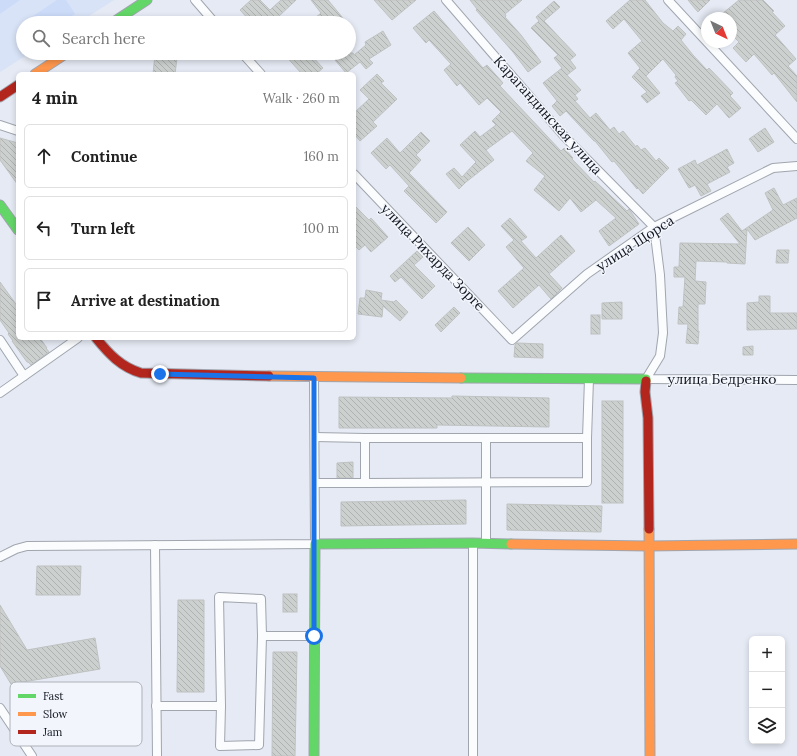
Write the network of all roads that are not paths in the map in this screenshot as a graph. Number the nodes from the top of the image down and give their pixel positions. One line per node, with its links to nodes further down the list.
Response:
1 (147, 0): 5 (street)
2 (195, 0): 6 (street)
3 (446, 0): 20 (street, Карагандинская улица)
4 (668, 0): 15 (street)
5 (123, 16)
6 (209, 16)
7 (56, 60): 9 (street)
8 (248, 60): 10 (street)
9 (38, 72)
10 (258, 72)
11 (16, 86): 12 (street)
12 (0, 97)
13 (0, 126): 14 (street)
14 (16, 130)
15 (797, 139)
16 (797, 166): 20 (street, улица Щорса)
17 (356, 176): 24 (street, улица Рихарда Зорге)
18 (0, 204): 19 (street)
19 (16, 227)
20 (654, 227): 24 (street, улица Щорса); 28 (street)
21 (0, 340): 25 (street)
22 (75, 340): 25 (street)
23 (98, 340): 26 (street)
24 (512, 340)
25 (24, 376): 30 (street)
26 (314, 378): 27 (street); 31 (street)
27 (589, 379): 28 (street); 34 (street)
28 (646, 379): 29 (street, улица Бедренко); 43 (street)
29 (797, 380)
30 (0, 393)
31 (315, 437): 32 (street); 37 (street)
32 (365, 438): 33 (street); 35 (street)
33 (486, 438): 34 (street); 36 (street)
34 (587, 438): 36 (street)
35 (365, 482): 36 (street); 37 (street)
36 (486, 482): 39 (street)
37 (315, 483): 40 (street)
38 (473, 543): 39 (street); 40 (street); 55 (street)
39 (486, 543): 43 (street)
40 (315, 544): 42 (street); 46 (street)
41 (797, 544): 43 (street)
42 (155, 545): 44 (street); 47 (street)
43 (648, 546): 56 (street)
44 (0, 557)
45 (262, 636): 46 (street); 48 (street); 48 (street)
46 (314, 636): 54 (street)
47 (156, 706): 48 (street); 53 (street)
48 (221, 706)
49 (0, 708): 50 (street)
50 (10, 723)
51 (25, 746): 52 (street)
52 (32, 756)
53 (157, 756)
54 (314, 756)
55 (473, 756)
56 (650, 756)

